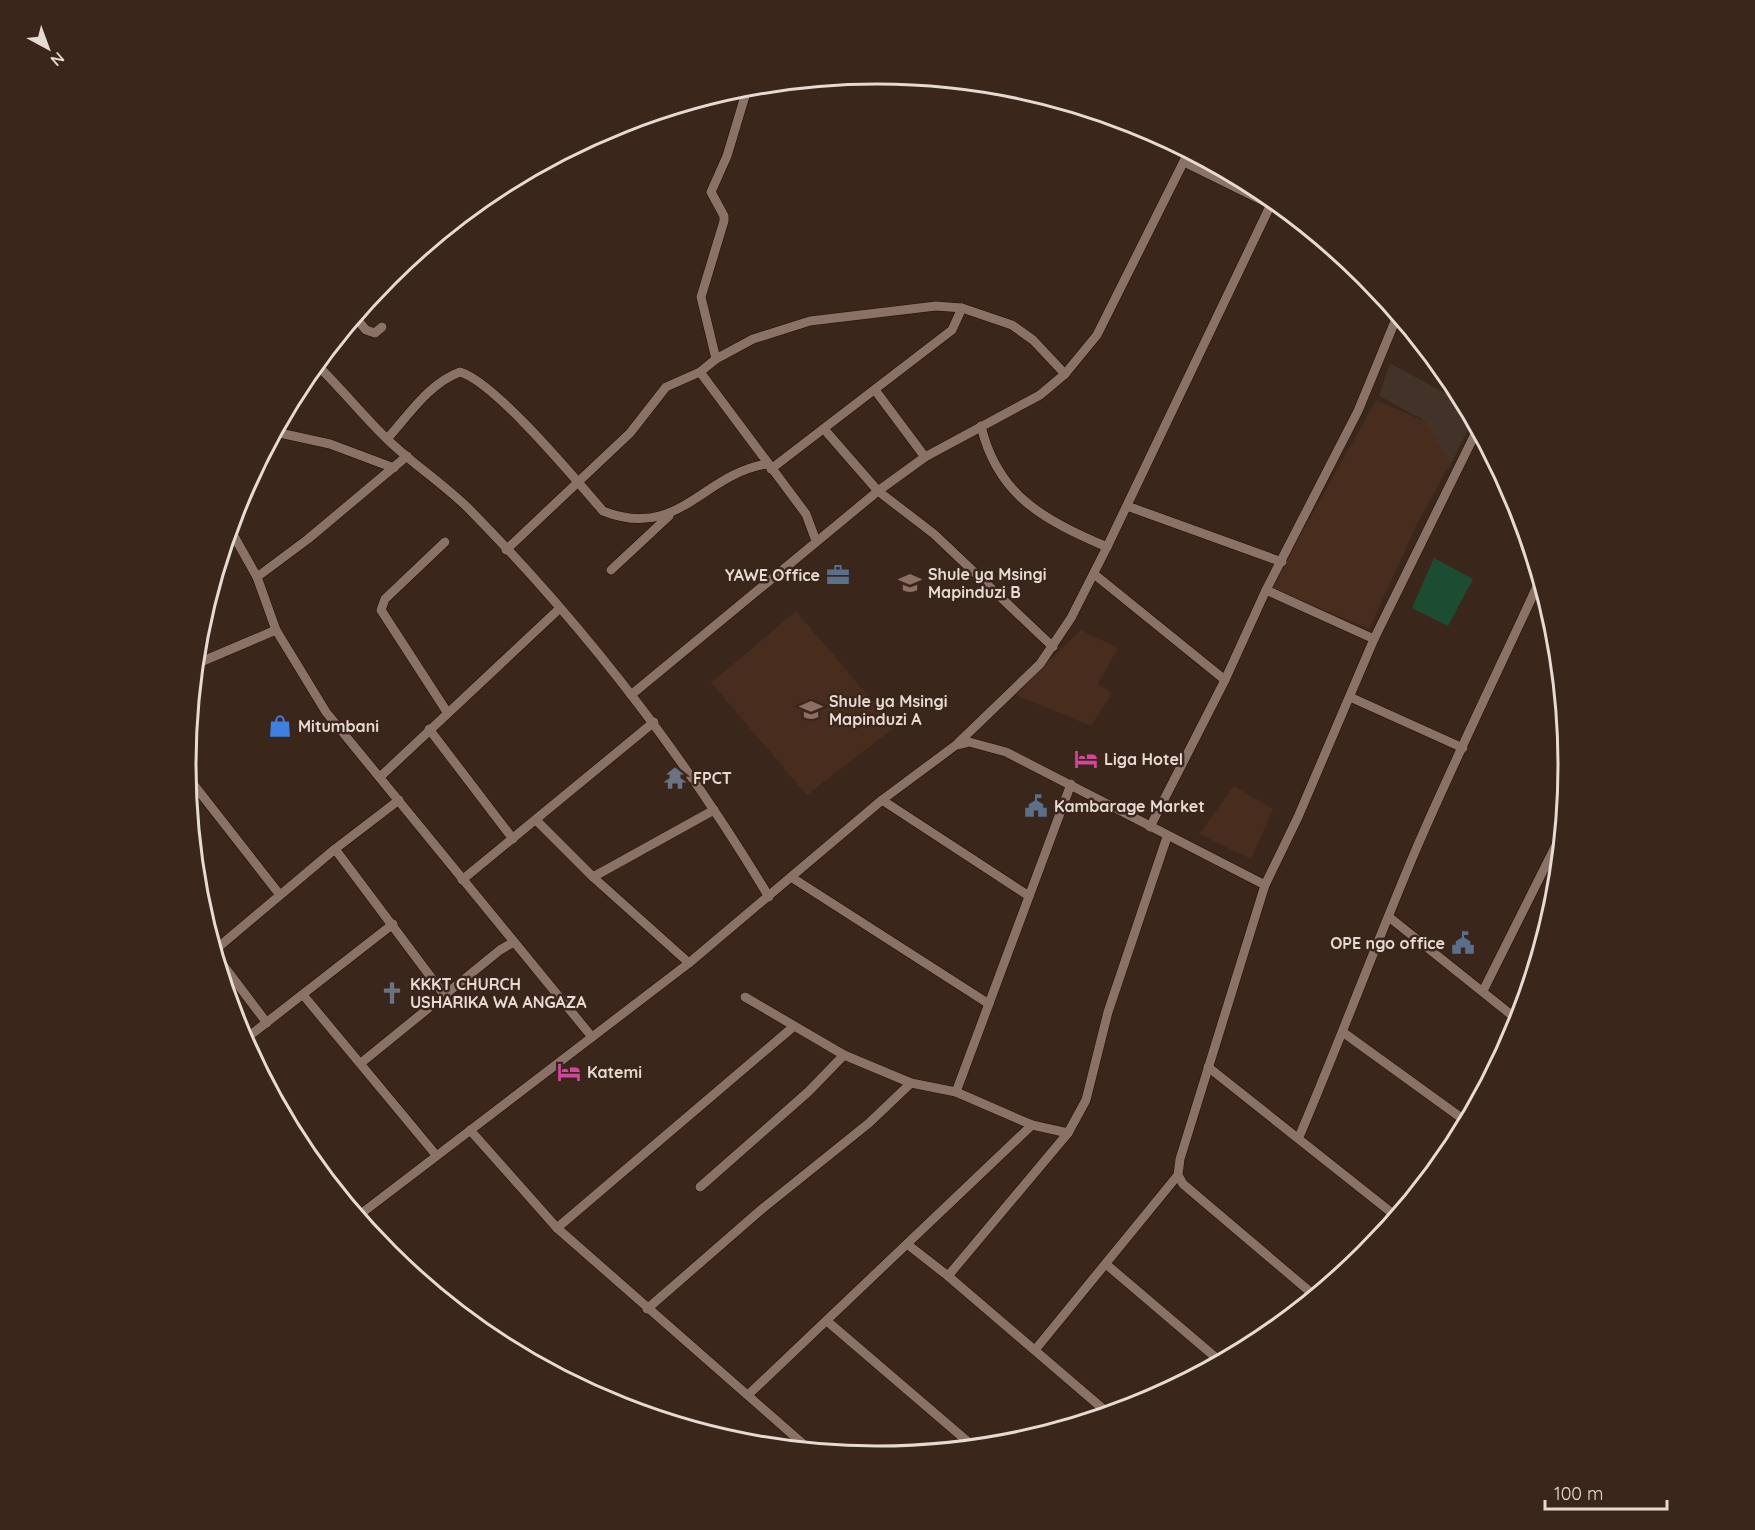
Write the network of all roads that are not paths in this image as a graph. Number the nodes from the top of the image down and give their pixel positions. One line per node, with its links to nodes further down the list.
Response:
1 (745, 97): 10 (street)
2 (1186, 158): 3 (street)
3 (1184, 162): 4 (street); 13 (street)
4 (1232, 184)
5 (1269, 208): 26 (street)
6 (962, 308): 10 (street); 13 (street); 14 (street)
7 (360, 322): 9 (street)
8 (1395, 322): 33 (street)
9 (382, 327)
10 (716, 359): 12 (street)
11 (322, 371): 19 (street)
12 (700, 372): 22 (street); 24 (street)
13 (1065, 374): 15 (street)
14 (875, 390): 16 (street); 21 (street)
15 (981, 426): 21 (street); 31 (street)
16 (824, 429): 22 (street); 25 (street)
17 (283, 434): 23 (street)
18 (1474, 437): 41 (street)
19 (387, 439): 20 (street); 24 (street)
20 (407, 456): 23 (street); 32 (street)
21 (925, 457): 25 (street)
22 (769, 467): 27 (street); 30 (street)
23 (394, 468): 36 (street)
24 (577, 482): 27 (street); 32 (street)
25 (878, 491): 30 (street); 42 (street)
26 (1126, 506): 31 (street); 33 (street)
27 (671, 514): 34 (street)
28 (236, 539): 36 (street)
29 (445, 542): 47 (street)
30 (816, 542): 45 (street)
31 (1107, 547): 35 (street)
32 (506, 550): 39 (street)
33 (1282, 562): 37 (street)
34 (611, 570)
35 (1094, 574): 42 (street); 44 (street)
36 (257, 577): 40 (street)
37 (1266, 590): 41 (street); 44 (street)
38 (1535, 590): 51 (street)
39 (559, 609): 45 (street); 47 (street)
40 (276, 630): 43 (street); 52 (street)
41 (1374, 639): 46 (street)
42 (1053, 647): 50 (street)
43 (205, 660)
44 (1225, 680): 59 (street)
45 (631, 695): 48 (street)
46 (1350, 697): 51 (street); 67 (street)
47 (447, 712): 49 (street)
48 (654, 722): 57 (street); 58 (street)
49 (429, 729): 52 (street); 61 (street)
50 (956, 745): 53 (street); 56 (street)
51 (1463, 748): 71 (street)
52 (381, 776): 55 (street)
53 (1071, 784): 59 (street); 69 (street)
54 (197, 789): 68 (street)
55 (399, 800): 62 (street); 66 (street)
56 (882, 800): 64 (street); 69 (street)
57 (714, 810): 65 (street); 70 (street)
58 (536, 820): 61 (street); 65 (street)
59 (1150, 827): 60 (street)
60 (1167, 837): 67 (street); 96 (street)
61 (513, 839): 66 (street)
62 (335, 849): 68 (street); 72 (street)
63 (1553, 850): 77 (street)
64 (791, 877): 70 (street); 81 (street)
65 (593, 878): 75 (street)
66 (462, 880): 73 (street)
67 (1265, 885): 90 (street)
68 (280, 895): 74 (street)
69 (1029, 896): 81 (street)
70 (769, 897): 75 (street)
71 (1389, 917): 77 (street); 85 (street)
72 (393, 924): 78 (street); 79 (street)
73 (514, 942): 79 (street); 87 (street)
74 (221, 945)
75 (689, 963): 87 (street)
76 (230, 974): 83 (street)
77 (1483, 991): 82 (street)
78 (303, 996): 83 (street); 89 (street)
79 (445, 996): 89 (street)
80 (745, 997): 84 (street)
81 (989, 1004): 92 (street)
82 (1511, 1014)
83 (267, 1023): 86 (street)
84 (793, 1027): 88 (street); 103 (street)
85 (1344, 1033): 93 (street); 97 (street)
86 (252, 1034)
87 (592, 1037): 95 (street)
88 (844, 1055): 91 (street); 100 (street)
89 (360, 1063): 98 (street)
90 (1208, 1067): 97 (street); 99 (street)
91 (911, 1083): 92 (street); 108 (street)
92 (956, 1092): 94 (street)
93 (1460, 1117)
94 (1032, 1125): 96 (street); 104 (street)
95 (470, 1130): 98 (street); 103 (street)
96 (1068, 1133): 106 (street)
97 (1299, 1137): 102 (street)
98 (436, 1155): 101 (street)
99 (1178, 1175): 105 (street); 107 (street)
100 (700, 1187)
101 (363, 1211)
102 (1391, 1212)
103 (557, 1228): 108 (street)
104 (907, 1244): 106 (street); 109 (street)
105 (1107, 1264): 110 (street); 111 (street)
106 (948, 1276): 110 (street)
107 (1309, 1291)
108 (647, 1309): 112 (street)
109 (827, 1321): 112 (street); 114 (street)
110 (1035, 1350): 113 (street)
111 (1215, 1357)
112 (748, 1395): 115 (street)
113 (1102, 1408)
114 (966, 1440)
115 (800, 1441)

